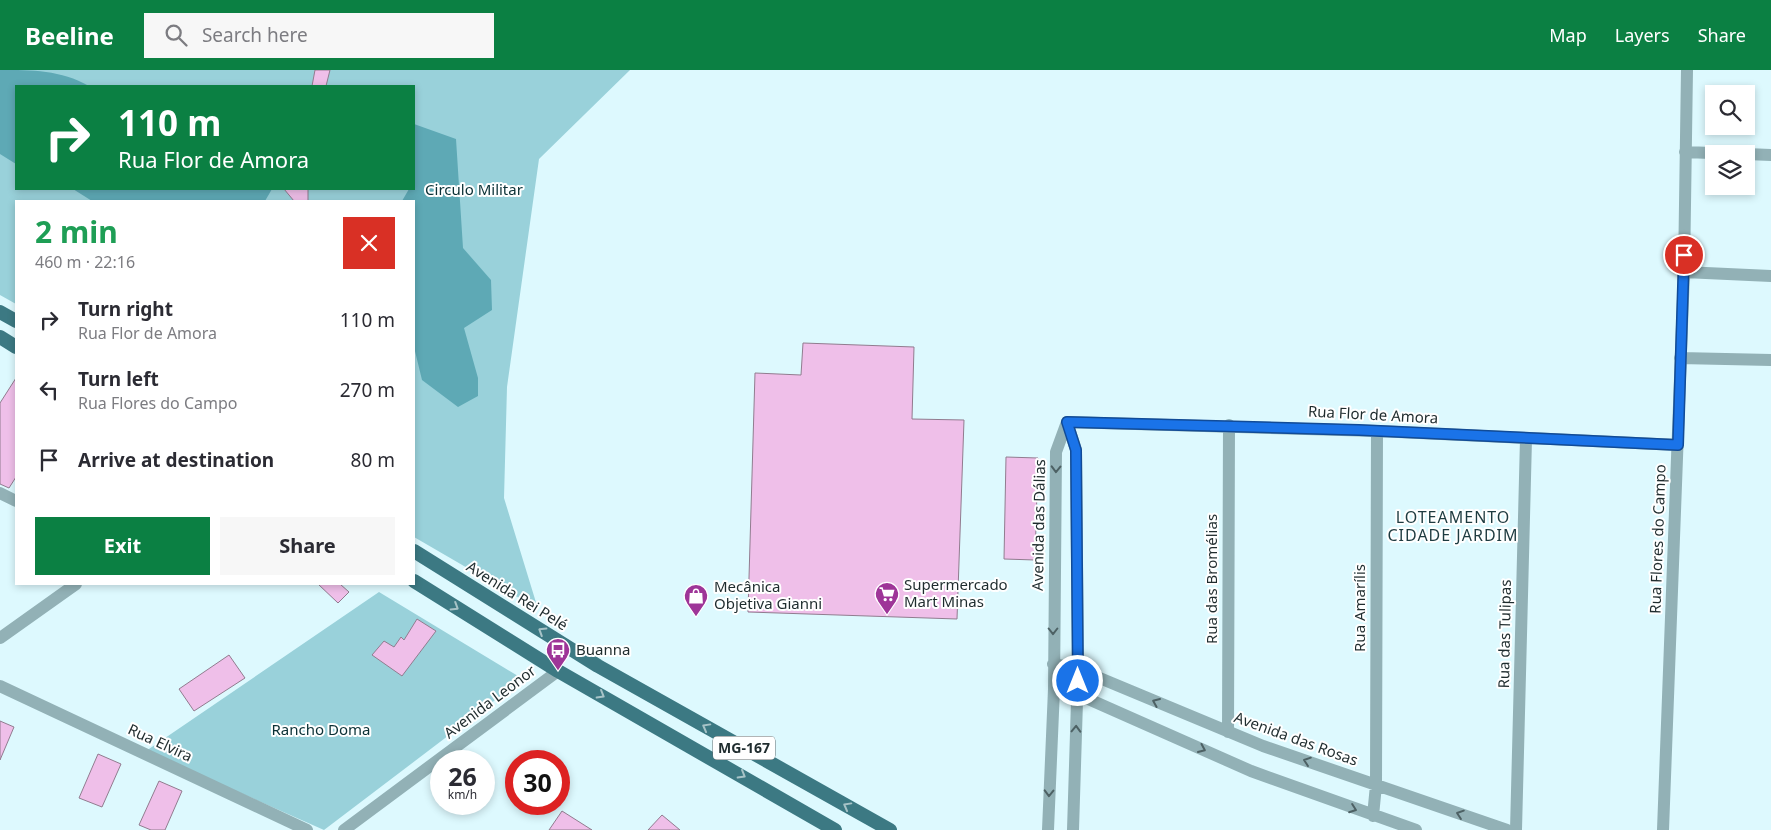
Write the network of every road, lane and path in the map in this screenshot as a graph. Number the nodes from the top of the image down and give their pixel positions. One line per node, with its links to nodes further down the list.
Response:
1 (1687, 70): 2 (street, Rua Flores do Campo)
2 (1685, 152): 3 (street); 6 (street, Rua Flores do Campo)
3 (1705, 153)
4 (1755, 154): 5 (street)
5 (1771, 155)
6 (1684, 272): 7 (street); 12 (street, Rua Flores do Campo)
7 (1771, 276)
8 (0, 312): 9 (main road)
9 (15, 320)
10 (0, 337): 11 (main road)
11 (15, 346)
12 (1680, 358): 13 (street); 18 (street, Rua Flores do Campo)
13 (1771, 360)
14 (1067, 422): 15 (street, Rua Flor de Amora); 25 (street, Avenida das Dálias, one-way to 25); 26 (street)
15 (1229, 425): 16 (street, Rua Flor de Amora); 31 (street, Rua das Bromélias)
16 (1377, 431): 17 (street, Rua Flor de Amora); 32 (street, Rua Amarílis)
17 (1526, 439): 18 (street, Rua Flor de Amora); 42 (street, Rua das Tulipas)
18 (1678, 445): 43 (street, Rua Flores do Campo)
19 (0, 494): 20 (street)
20 (15, 500)
21 (415, 552): 37 (main road, Avenida Rei Pelé / MG-167, one-way to 21)
22 (415, 583): 27 (main road, MG-167, one-way to 27)
23 (75, 585): 24 (street)
24 (0, 638)
25 (1053, 664): 26 (street, Avenida das Rosas); 29 (street, Avenida das Dálias)
26 (1078, 669): 30 (street); 31 (street, Avenida das Rosas, one-way to 26)
27 (558, 671): 35 (street, Avenida Leonor); 36 (main road, MG-167, one-way to 36)
28 (0, 686): 34 (street, Rua Elvira)
29 (1054, 689): 30 (street); 38 (street, Avenida das Dálias, one-way to 38)
30 (1077, 694): 33 (street, one-way to 33); 39 (street, one-way to 30)
31 (1228, 732): 32 (street, Avenida das Rosas, one-way to 31)
32 (1376, 785): 33 (street, Rua Amarílis); 41 (street, Avenida das Rosas, one-way to 32)
33 (1373, 816): 40 (street)
34 (307, 830)
35 (344, 830)
36 (835, 830)
37 (890, 830)
38 (1048, 830)
39 (1073, 830)
40 (1416, 830)
41 (1507, 830)
42 (1516, 830)
43 (1663, 830)

